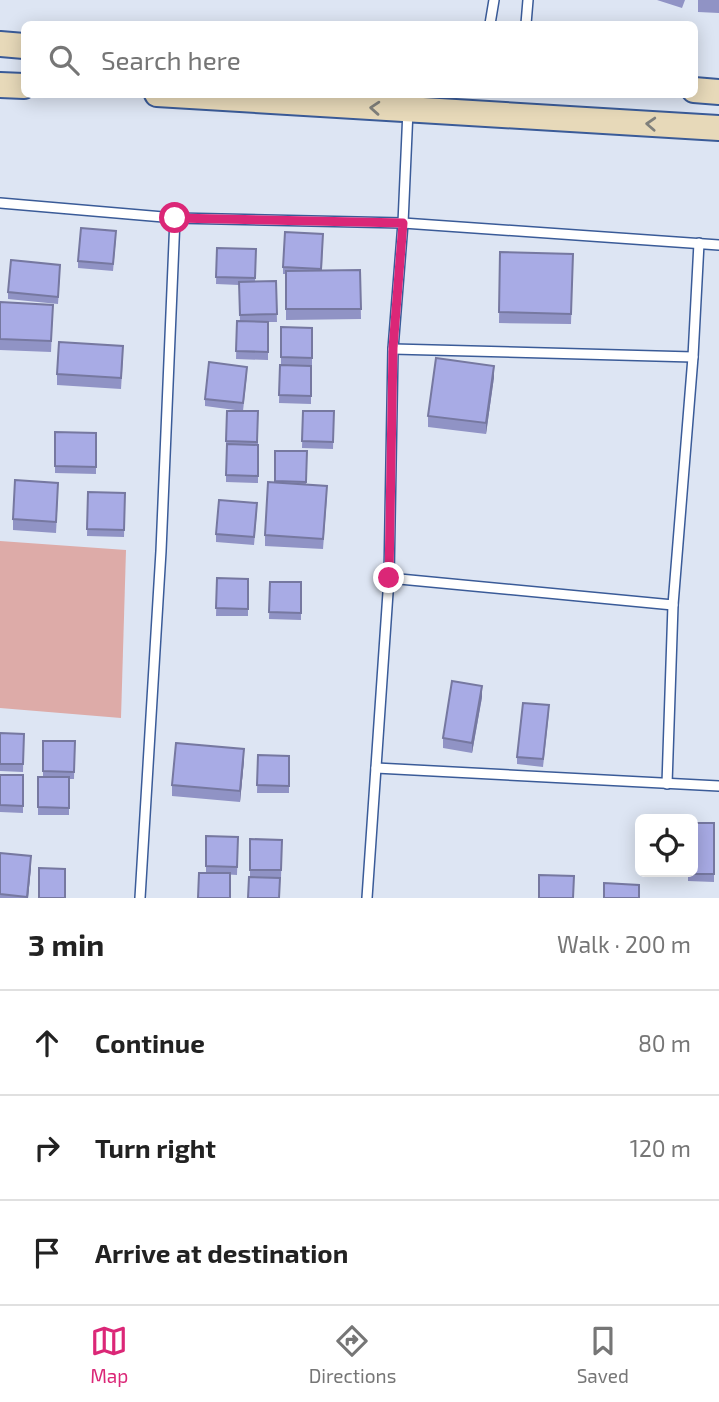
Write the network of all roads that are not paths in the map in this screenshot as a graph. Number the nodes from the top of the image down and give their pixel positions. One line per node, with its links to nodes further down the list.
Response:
1 (494, 0): 3 (lane)
2 (528, 0): 4 (lane)
3 (490, 21)
4 (526, 21)
5 (0, 44): 6 (street)
6 (21, 46)
7 (0, 85): 8 (street)
8 (21, 86)
9 (698, 90): 10 (street)
10 (719, 92)
11 (220, 98): 12 (street, one-way to 11)
12 (408, 110): 13 (street, one-way to 12); 16 (lane)
13 (719, 128)
14 (0, 203): 15 (lane)
15 (175, 218): 16 (lane); 26 (lane)
16 (403, 223): 17 (lane); 19 (lane)
17 (699, 243): 18 (lane); 20 (lane)
18 (719, 245)
19 (393, 348): 20 (lane); 21 (lane)
20 (693, 357): 22 (lane)
21 (389, 578): 22 (lane); 23 (lane)
22 (673, 605): 24 (lane)
23 (376, 768): 24 (lane); 27 (lane)
24 (667, 784): 25 (lane)
25 (719, 786)
26 (140, 898)
27 (367, 898)

